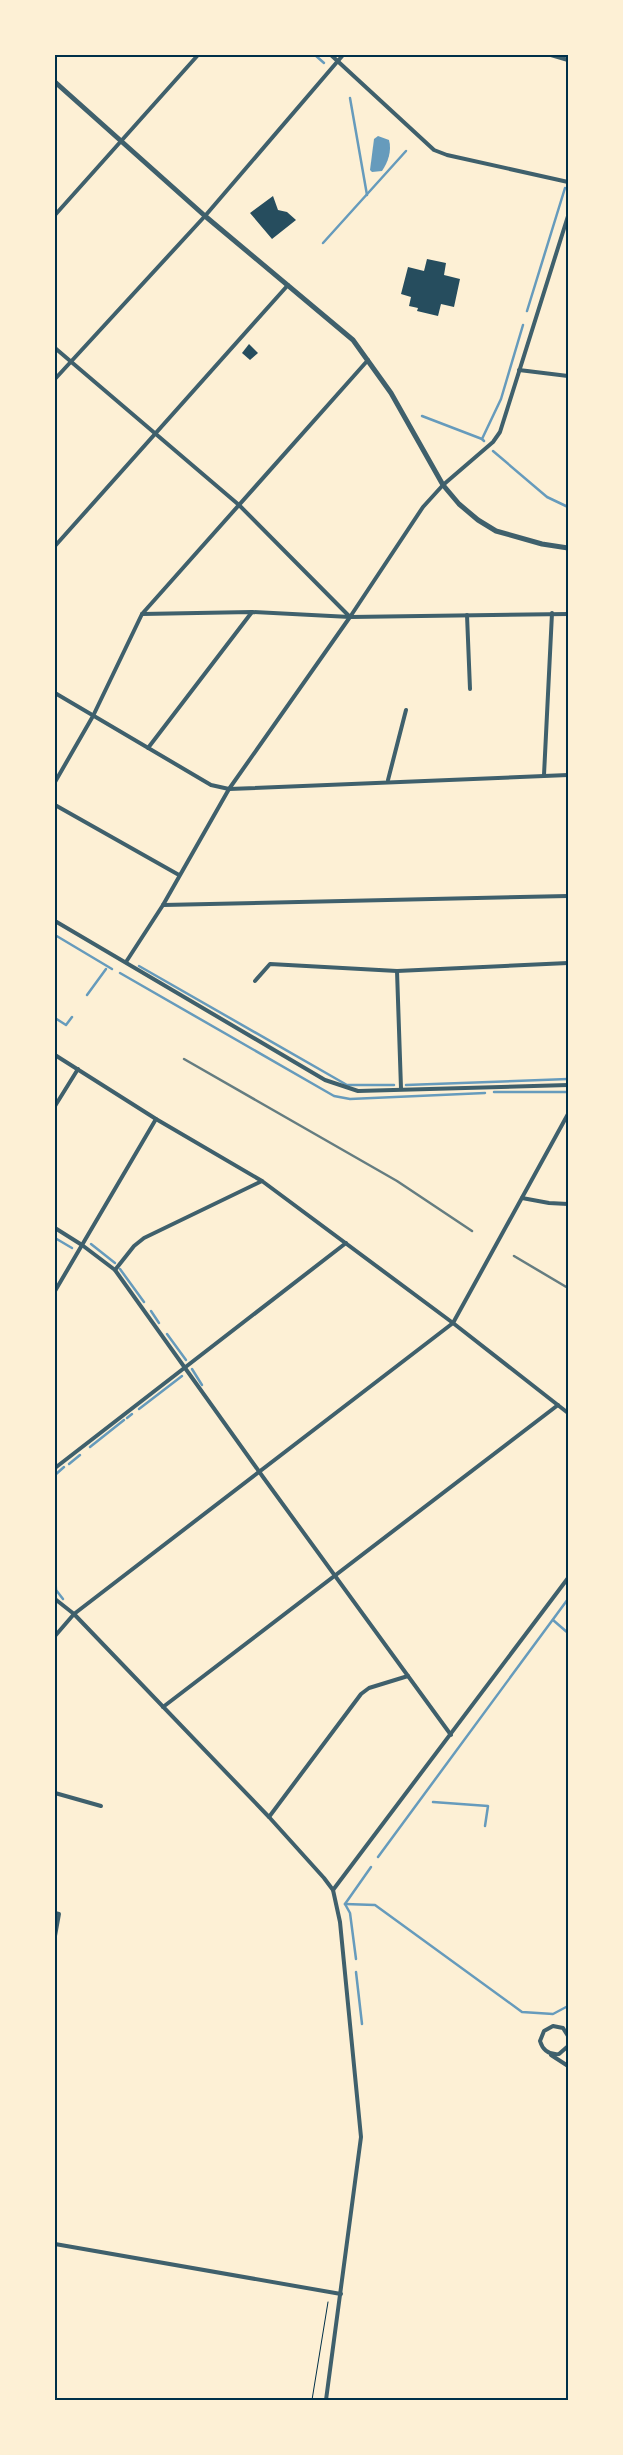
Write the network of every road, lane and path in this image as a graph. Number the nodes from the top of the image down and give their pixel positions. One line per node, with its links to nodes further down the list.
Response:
1 (188, 55): 6 (street)
2 (198, 55): 6 (street)
3 (331, 55): 8 (street)
4 (343, 55): 8 (street)
5 (551, 55): 7 (street)
6 (194, 60): 10 (street)
7 (568, 60)
8 (338, 61): 11 (street); 13 (street)
9 (55, 82): 10 (street)
10 (122, 142): 12 (street); 13 (street)
11 (568, 182)
12 (55, 215)
13 (205, 216): 15 (street); 18 (street)
14 (568, 216): 19 (street)
15 (288, 285): 17 (street); 22 (street)
16 (55, 348): 18 (street)
17 (368, 360): 23 (street); 24 (street)
18 (71, 362): 21 (street); 22 (street)
19 (519, 370): 20 (street); 23 (street)
20 (568, 376)
21 (55, 379)
22 (155, 435): 24 (street); 25 (street)
23 (443, 485): 26 (street); 32 (street)
24 (239, 505): 29 (street); 32 (street)
25 (55, 546)
26 (568, 548)
27 (252, 612): 29 (street); 32 (street); 37 (street)
28 (552, 613): 30 (street); 31 (street); 38 (street)
29 (142, 614): 36 (street)
30 (568, 614)
31 (467, 615): 32 (street); 33 (street)
32 (350, 617): 42 (street)
33 (470, 689)
34 (55, 693): 36 (street)
35 (406, 710): 40 (street)
36 (93, 716): 37 (street); 41 (street)
37 (148, 748): 42 (street)
38 (544, 775): 39 (street); 40 (street)
39 (568, 775)
40 (388, 780): 42 (street)
41 (55, 782)
42 (229, 789): 44 (street)
43 (55, 805): 44 (street)
44 (179, 875): 46 (street)
45 (568, 896): 46 (street)
46 (162, 905): 48 (street)
47 (55, 921): 48 (street)
48 (126, 962): 55 (street)
49 (568, 963): 50 (street)
50 (397, 971): 51 (street); 55 (street)
51 (255, 981)
52 (55, 1055): 53 (street)
53 (78, 1068): 56 (street); 58 (street)
54 (568, 1085): 55 (street)
55 (401, 1088)
56 (55, 1106)
57 (568, 1114): 60 (street)
58 (156, 1119): 59 (street); 64 (street)
59 (262, 1181): 63 (street); 65 (street)
60 (522, 1198): 61 (street); 67 (street)
61 (568, 1204)
62 (55, 1228): 64 (street)
63 (346, 1243): 67 (street); 68 (street)
64 (82, 1245): 65 (street); 66 (street)
65 (115, 1270): 68 (street)
66 (55, 1291)
67 (453, 1322): 69 (street); 72 (street)
68 (185, 1366): 71 (street); 72 (street)
69 (558, 1405): 70 (street); 73 (street)
70 (568, 1412)
71 (55, 1468)
72 (259, 1472): 73 (street); 76 (street)
73 (334, 1575): 78 (street); 79 (street)
74 (568, 1578): 80 (street)
75 (55, 1599): 76 (street)
76 (74, 1614): 77 (street); 79 (street)
77 (55, 1636)
78 (408, 1676): 80 (street); 83 (street)
79 (163, 1707): 83 (street)
80 (451, 1735): 84 (street)
81 (55, 1792): 82 (street)
82 (101, 1806)
83 (269, 1817): 84 (street)
84 (332, 1890): 93 (street)
85 (55, 1913): 86 (street)
86 (55, 1936)
87 (568, 2036): 90 (street)
88 (568, 2046): 89 (street); 90 (street)
89 (568, 2052)
90 (549, 2053): 91 (street)
91 (568, 2066)
92 (55, 2244): 93 (street)
93 (341, 2294): 96 (street)
94 (328, 2302): 95 (path)
95 (312, 2400)
96 (326, 2400)

